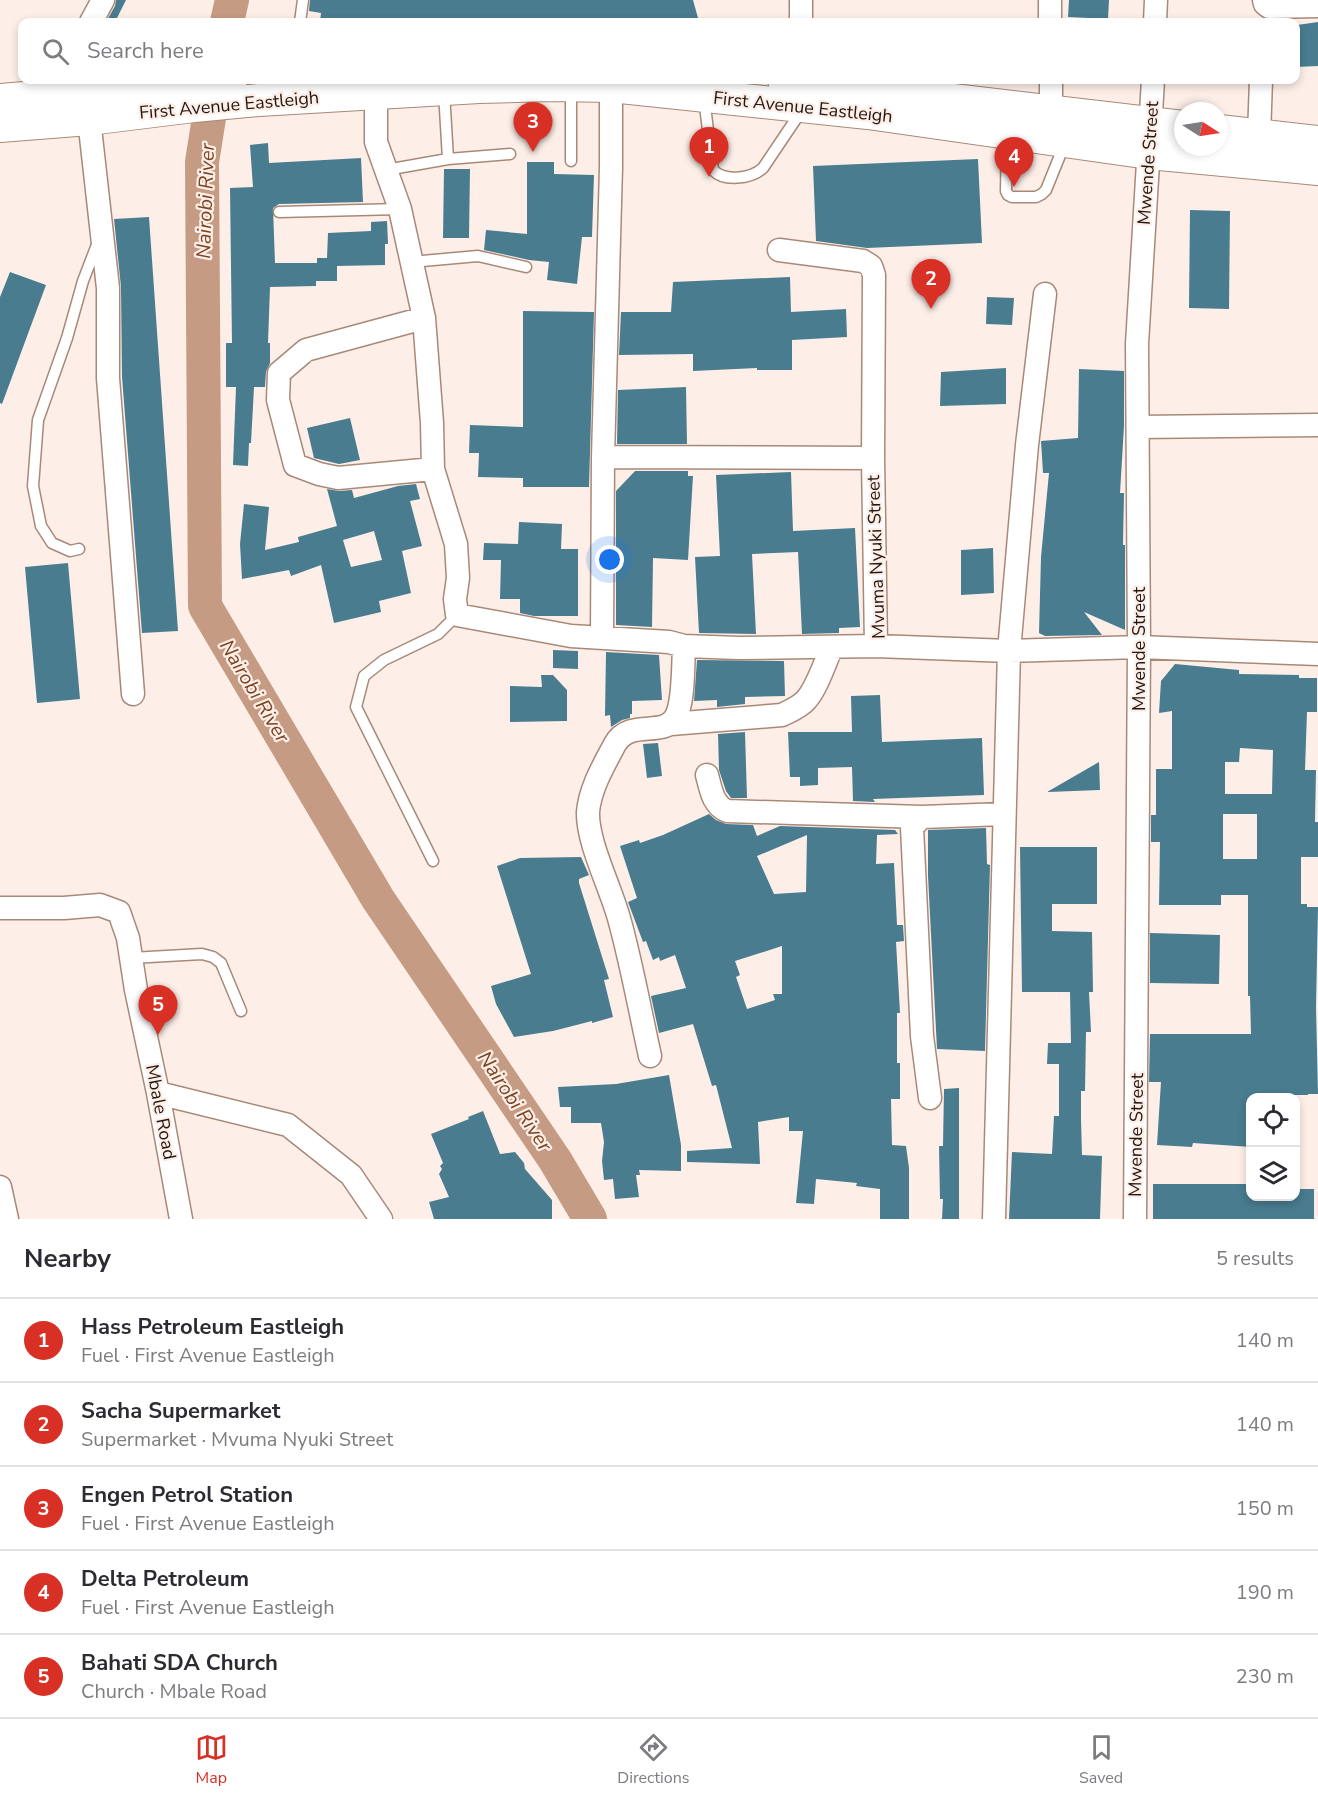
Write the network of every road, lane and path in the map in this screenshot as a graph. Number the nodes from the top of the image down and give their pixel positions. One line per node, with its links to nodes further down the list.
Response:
1 (103, 0): 8 (street)
2 (303, 0): 9 (lane)
3 (801, 0): 10 (street)
4 (1050, 0): 11 (street)
5 (1156, 0): 12 (street)
6 (1318, 6): 7 (street)
7 (1263, 8)
8 (93, 18)
9 (301, 18)
10 (801, 18)
11 (1050, 18)
12 (1155, 18)
13 (220, 84): 23 (main road, First Avenue Eastleigh)
14 (1051, 84): 26 (street)
15 (1153, 84): 33 (street, Mwende Street)
16 (1261, 84): 32 (street)
17 (571, 85): 18 (main road, First Avenue Eastleigh); 21 (main road, First Avenue Eastleigh); 38 (lane)
18 (611, 86): 24 (main road, First Avenue Eastleigh); 51 (street)
19 (797, 87): 24 (main road, First Avenue Eastleigh); 24 (lane); 26 (main road, First Avenue Eastleigh); 30 (main road, First Avenue Eastleigh)
20 (56, 88): 23 (main road, First Avenue Eastleigh); 25 (main road, First Avenue Eastleigh)
21 (444, 89): 22 (main road, First Avenue Eastleigh); 37 (lane)
22 (376, 93): 23 (main road, First Avenue Eastleigh); 40 (street)
23 (193, 94): 27 (main road, First Avenue Eastleigh)
24 (703, 96)
25 (0, 100)
26 (1052, 112): 33 (main road, First Avenue Eastleigh)
27 (88, 119): 28 (main road, First Avenue Eastleigh); 43 (street)
28 (0, 126)
29 (1174, 131): 33 (main road, First Avenue Eastleigh)
30 (1007, 132): 34 (main road, First Avenue Eastleigh); 34 (lane)
31 (1228, 132): 32 (main road)
32 (1259, 136): 35 (main road)
33 (1150, 138): 34 (main road, First Avenue Eastleigh); 39 (main road, First Avenue Eastleigh); 50 (street, Mwende Street)
34 (1066, 140)
35 (1318, 142)
36 (510, 154): 37 (lane)
37 (448, 159): 40 (lane)
38 (571, 161)
39 (1318, 169)
40 (386, 170): 41 (street)
41 (400, 209): 42 (lane); 45 (street)
42 (279, 212)
43 (101, 233): 54 (lane); 63 (street)
44 (779, 250): 52 (street, Mvuma Nyuki Street)
45 (411, 262): 46 (lane); 48 (street)
46 (526, 267)
47 (1045, 294): 61 (street)
48 (424, 318): 53 (street); 53 (street)
49 (1318, 425): 50 (street)
50 (1138, 427): 60 (street, Mwende Street)
51 (603, 457): 52 (street); 56 (street)
52 (873, 458): 58 (street, Mvuma Nyuki Street)
53 (434, 469): 55 (street)
54 (79, 549)
55 (457, 615): 56 (street); 68 (lane)
56 (602, 638): 57 (street)
57 (684, 646): 59 (street); 64 (street)
58 (876, 646): 59 (street); 61 (street, Mvuma Nyuki Street)
59 (832, 647): 64 (street)
60 (1139, 647): 61 (street, Mvuma Nyuki Street); 62 (street, Mvuma Nyuki Street); 80 (street, Mwende Street)
61 (1009, 651): 66 (street)
62 (1318, 654)
63 (133, 694)
64 (671, 724): 72 (street)
65 (706, 775): 67 (street)
66 (1004, 814): 67 (street); 79 (street)
67 (922, 817): 74 (street)
68 (433, 861)
69 (0, 908): 70 (street, Mbale Road)
70 (131, 958): 71 (lane); 73 (street, Mbale Road)
71 (241, 1011)
72 (650, 1056)
73 (158, 1093): 77 (street, Mbale Road); 78 (street)
74 (930, 1098)
75 (0, 1187): 76 (street)
76 (7, 1219)
77 (181, 1219)
78 (381, 1219)
79 (994, 1219)
80 (1135, 1219)

